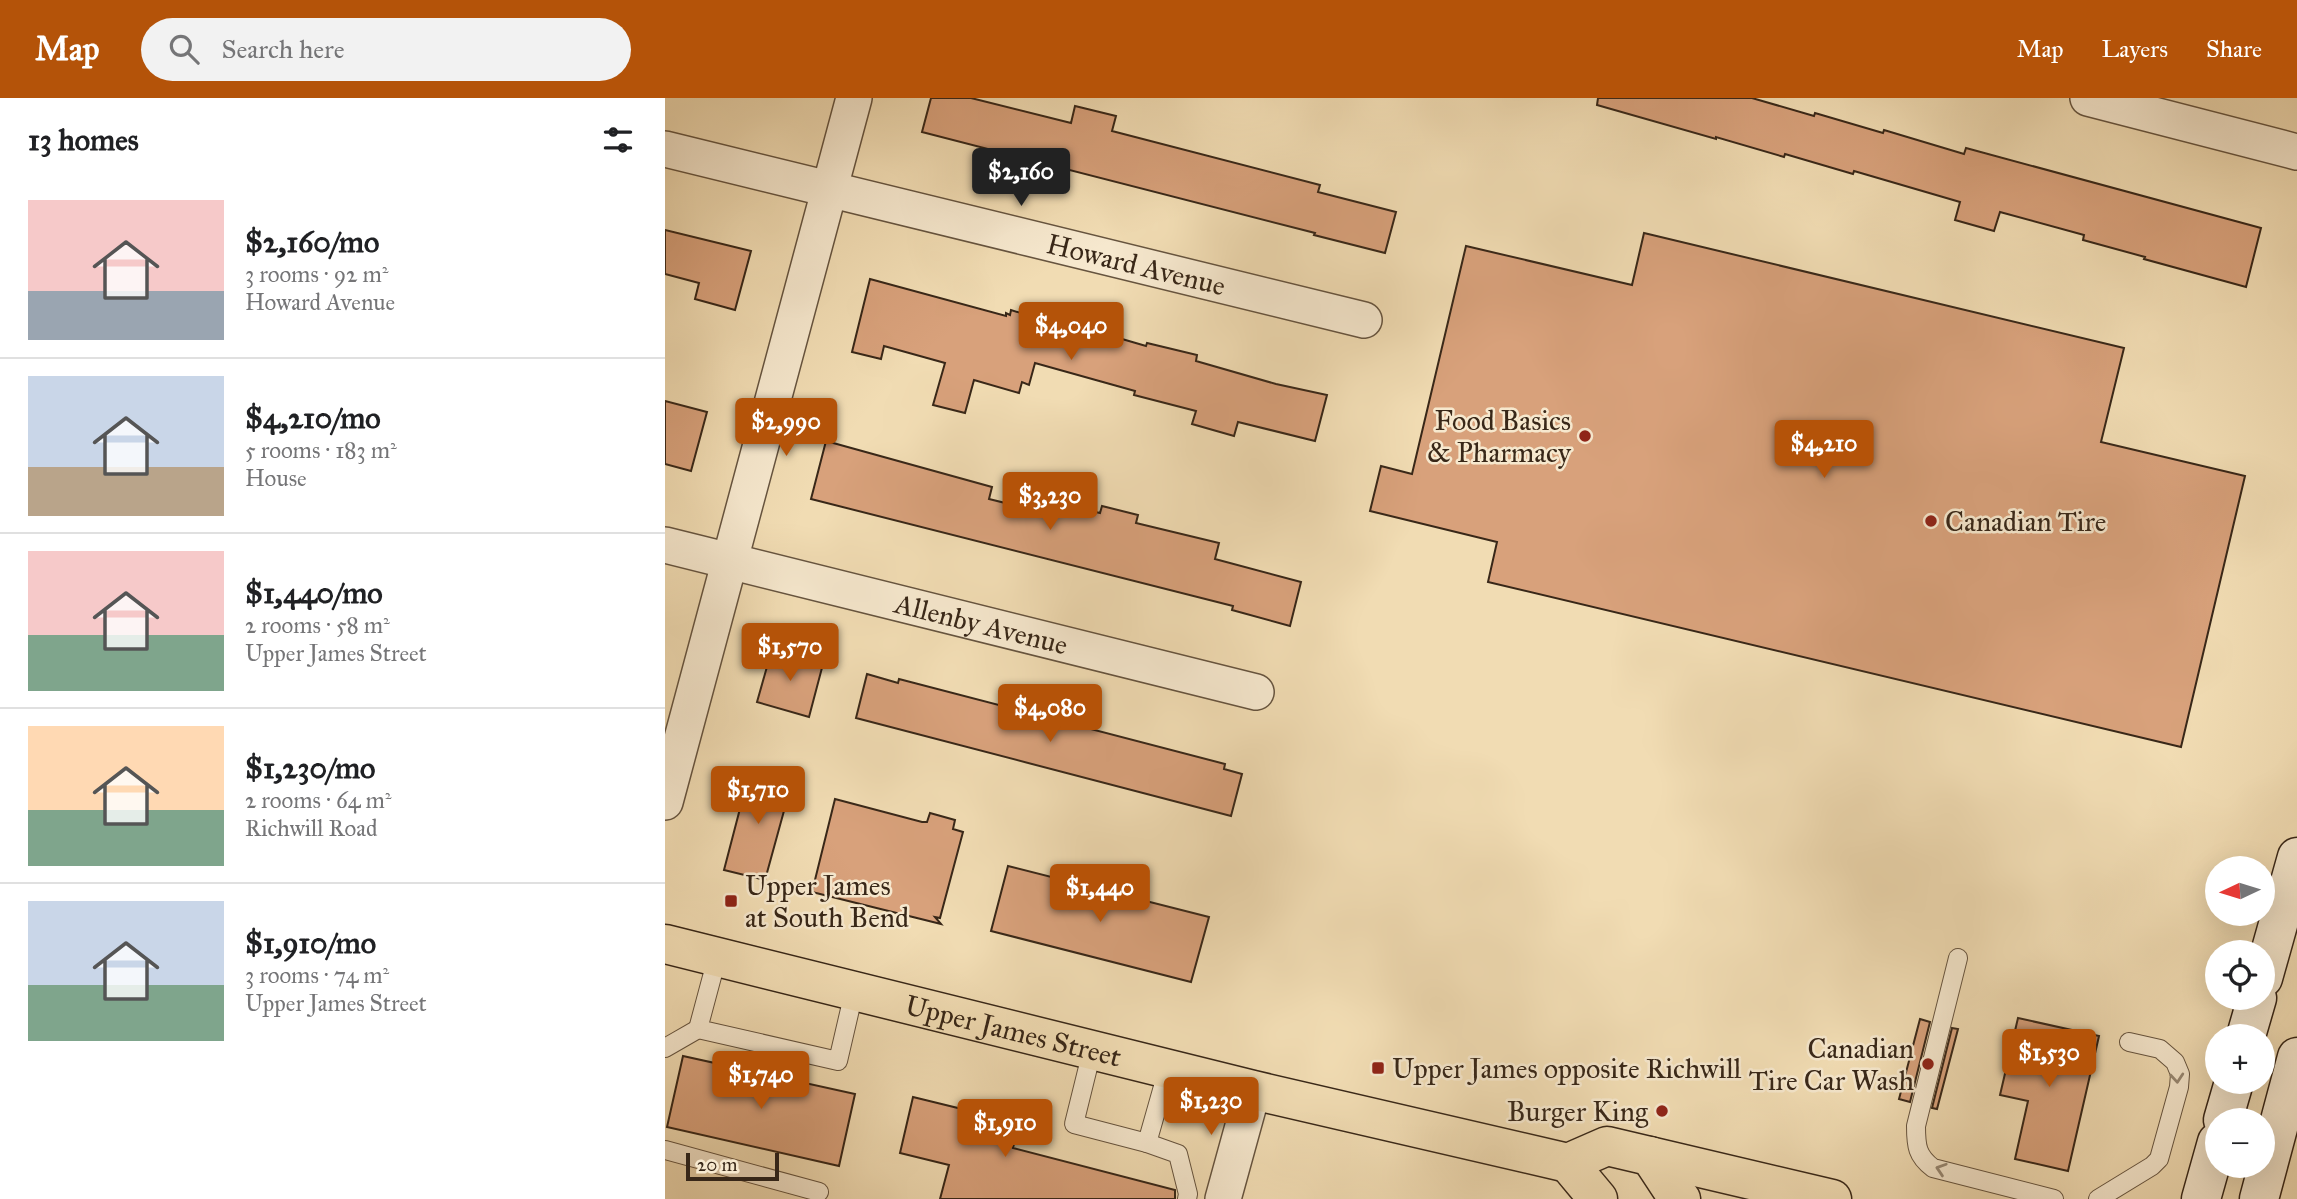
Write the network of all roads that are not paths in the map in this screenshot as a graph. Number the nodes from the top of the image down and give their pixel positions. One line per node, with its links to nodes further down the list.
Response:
1 (854, 98): 5 (street)
2 (2088, 98): 4 (street)
3 (665, 149): 5 (street, Howard Avenue)
4 (2297, 152)
5 (828, 191): 6 (street, Howard Avenue); 8 (street)
6 (1364, 320)
7 (665, 545): 8 (street, Allenby Avenue)
8 (730, 561): 9 (street, Allenby Avenue); 10 (street)
9 (1256, 692)
10 (665, 803)
11 (2297, 857): 12 (main road)
12 (2274, 940)
13 (665, 944): 14 (main road, Upper James Street)
14 (717, 958): 16 (main road, Upper James Street); 17 (lane)
15 (1958, 958): 35 (lane, one-way to 15)
16 (854, 992): 17 (lane); 20 (main road, Upper James Street)
17 (698, 1029): 19 (lane)
18 (2129, 1042): 36 (lane, one-way to 36)
19 (665, 1048)
20 (1092, 1051): 21 (main road, Upper James Street); 24 (lane)
21 (1168, 1069): 23 (main road, Upper James Street); 24 (lane)
22 (2295, 1073): 38 (main road)
23 (1253, 1090): 27 (main road, Upper James Street); 31 (street)
24 (1147, 1143): 30 (lane)
25 (665, 1150): 29 (lane)
26 (1650, 1156): 27 (main road); 33 (main road); 34 (main road)
27 (1568, 1163): 32 (main road)
28 (2207, 1178): 37 (main road)
29 (819, 1192)
30 (1187, 1199)
31 (1223, 1199)
32 (1598, 1199)
33 (1681, 1199)
34 (1832, 1199)
35 (2054, 1199)
36 (2098, 1199)
37 (2201, 1199)
38 (2259, 1199)

